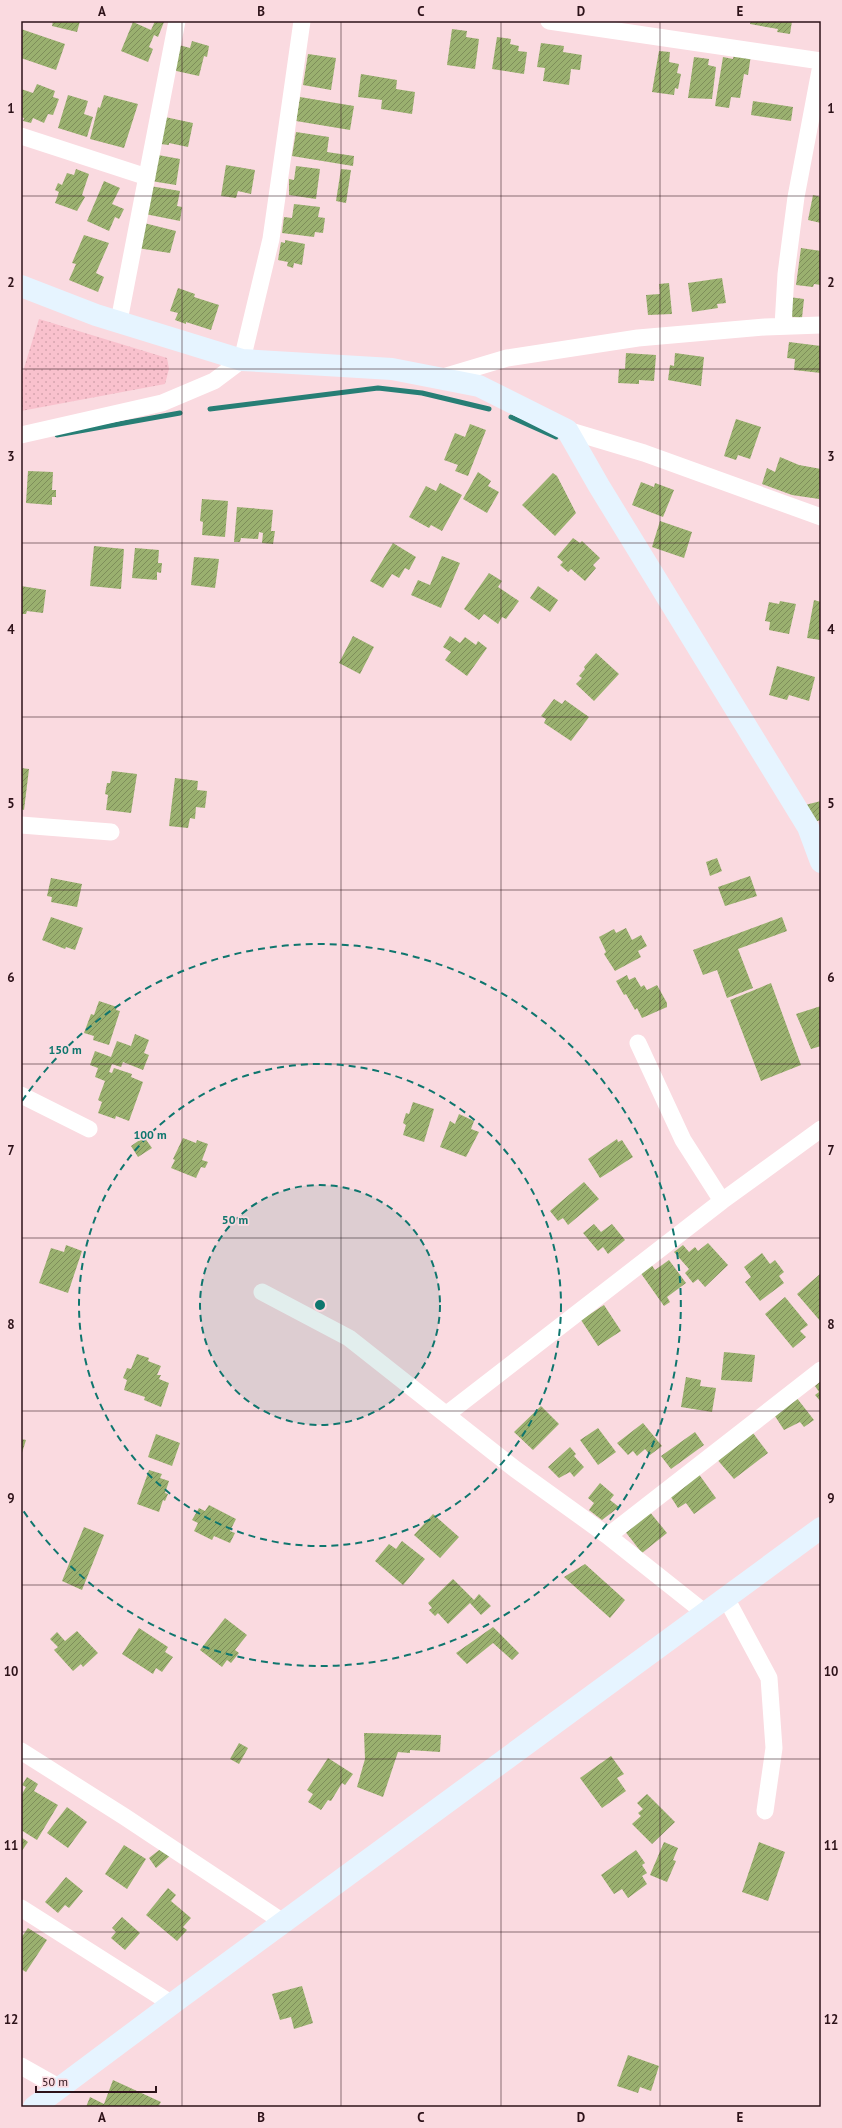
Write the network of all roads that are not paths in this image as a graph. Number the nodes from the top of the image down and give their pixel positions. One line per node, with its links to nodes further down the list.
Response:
1 (178, 21): 7 (street)
2 (302, 21): 12 (street)
3 (549, 21): 4 (street)
4 (821, 61)
5 (821, 64): 11 (street)
6 (21, 136): 7 (street)
7 (147, 177): 9 (street)
8 (21, 286): 9 (street)
9 (119, 322): 12 (street)
10 (821, 325): 11 (street)
11 (783, 326): 13 (street)
12 (242, 360): 13 (street); 15 (street)
13 (439, 378): 14 (street)
14 (568, 430): 16 (street); 19 (street)
15 (21, 435)
16 (821, 517)
17 (21, 825): 18 (street)
18 (111, 832)
19 (821, 862)
20 (638, 1043): 24 (street)
21 (21, 1095): 23 (street)
22 (821, 1129): 24 (street)
23 (89, 1130)
24 (722, 1201): 27 (street)
25 (262, 1292): 27 (street)
26 (821, 1370): 29 (street)
27 (447, 1414): 29 (street)
28 (821, 1528): 30 (street)
29 (608, 1536): 31 (street)
30 (726, 1598): 31 (street); 33 (street)
31 (705, 1613): 35 (street)
32 (21, 1751): 35 (street)
33 (765, 1811)
34 (21, 1908): 36 (street)
35 (283, 1922): 36 (street)
36 (172, 2004): 38 (street)
37 (21, 2066): 38 (street)
38 (60, 2088): 39 (street)
39 (34, 2107)

